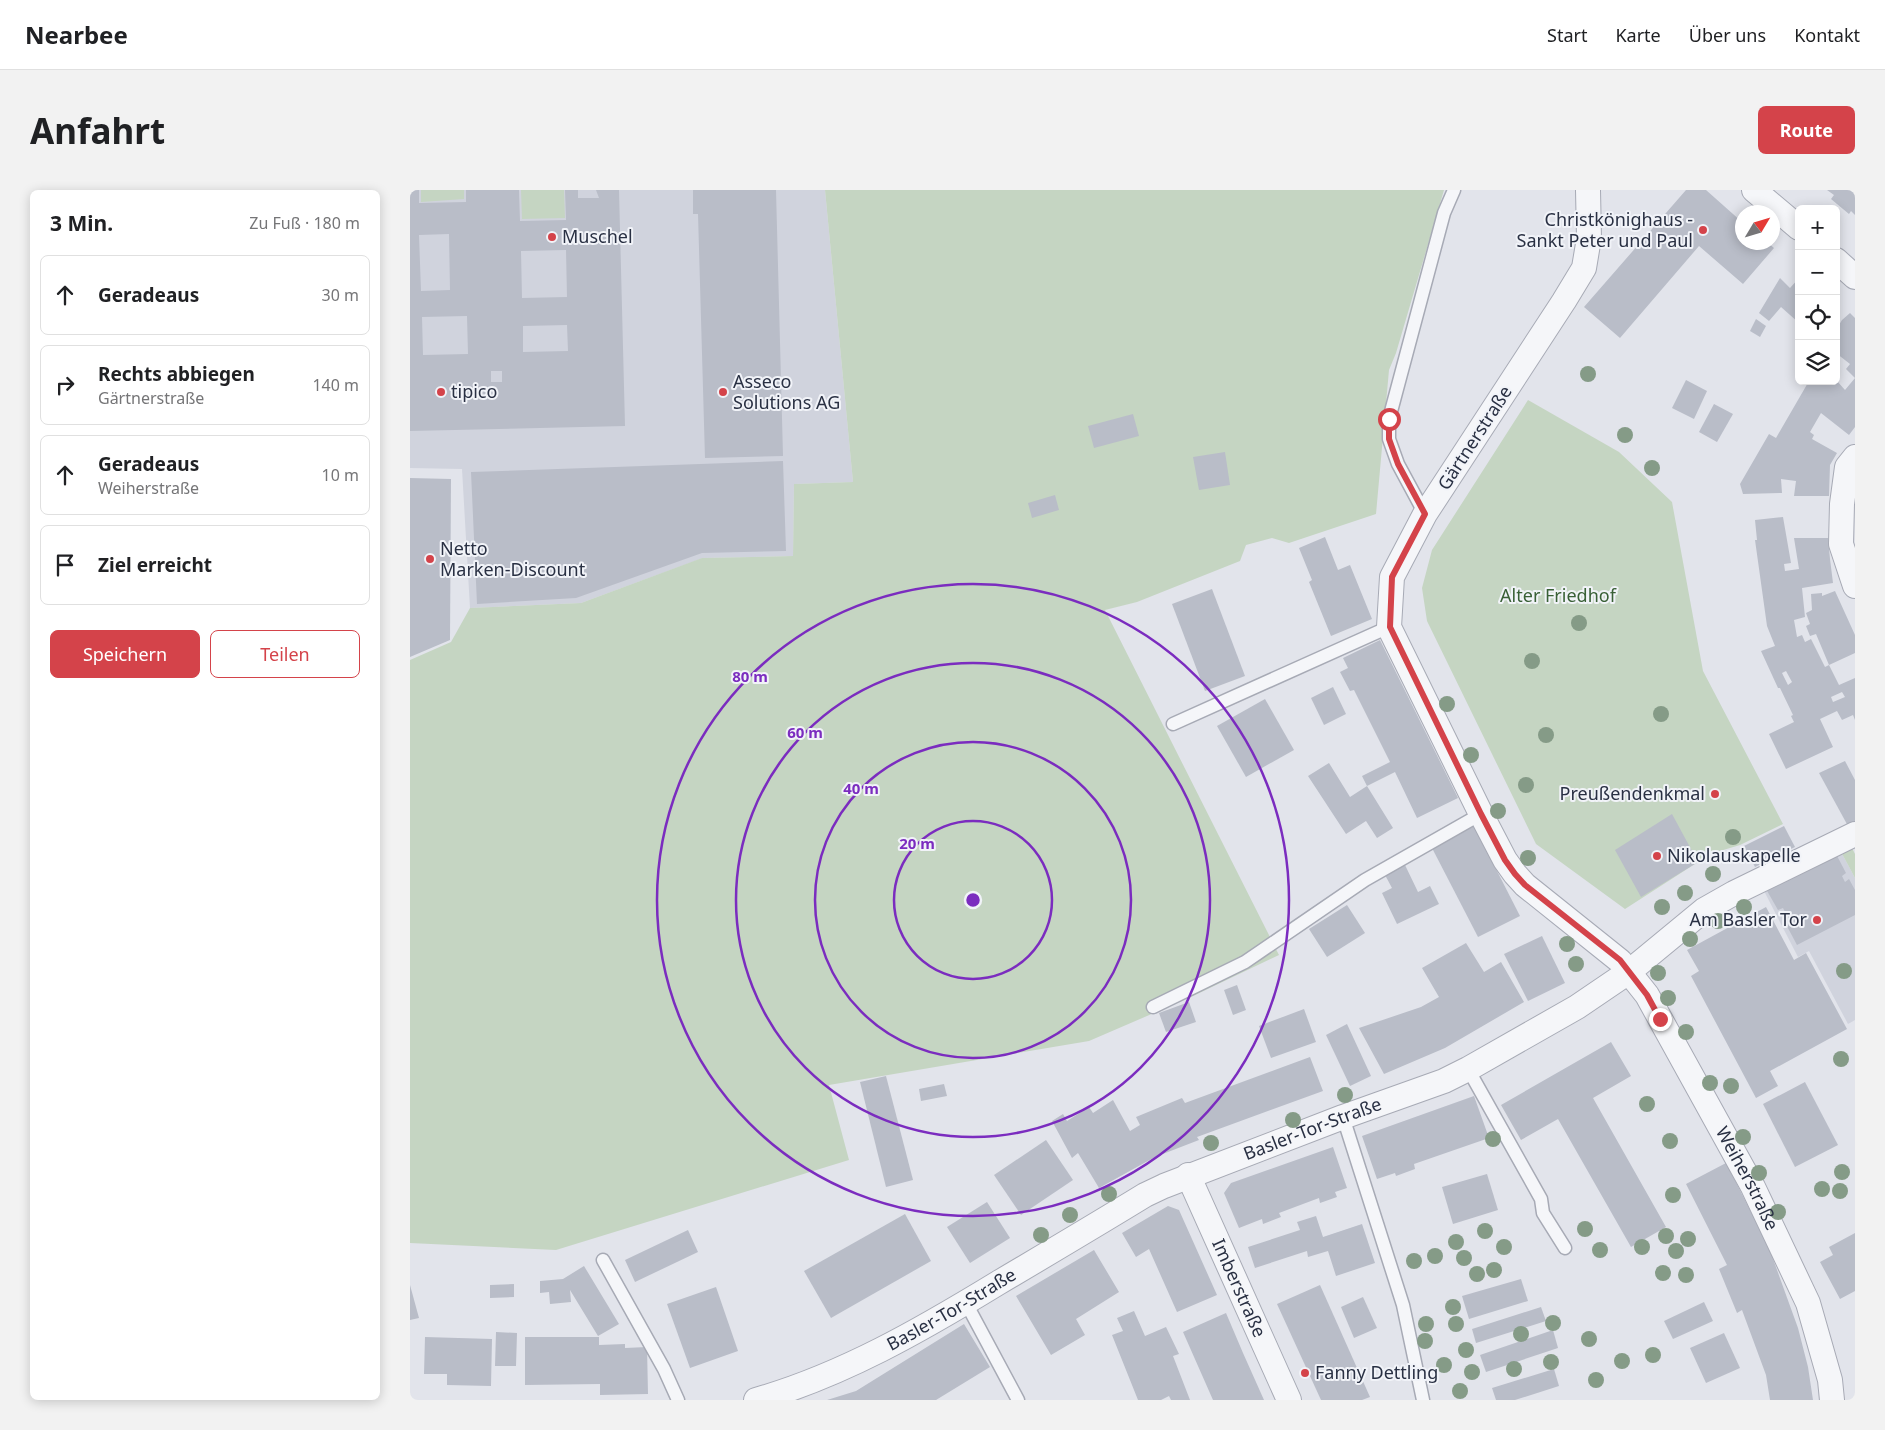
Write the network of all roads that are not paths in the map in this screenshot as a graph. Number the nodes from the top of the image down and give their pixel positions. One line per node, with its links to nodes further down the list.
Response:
1 (1454, 190): 8 (lane)
2 (1588, 190): 8 (street, Gärtnerstraße)
3 (1754, 190): 4 (street)
4 (1795, 225)
5 (1840, 264): 6 (street)
6 (1855, 277)
7 (1855, 457): 9 (street)
8 (1425, 514): 11 (street, Gärtnerstraße)
9 (1848, 543): 10 (street)
10 (1855, 586)
11 (1390, 627): 12 (lane); 13 (street, Gärtnerstraße)
12 (1173, 724)
13 (1481, 814): 15 (street, Gärtnerstraße); 16 (lane)
14 (1855, 834): 15 (street, Basler-Tor-Straße)
15 (1630, 971): 17 (street, Basler-Tor-Straße); 28 (street, Weiherstraße)
16 (1153, 1007)
17 (1468, 1069): 18 (street, Basler-Tor-Straße); 20 (lane)
18 (1343, 1117): 19 (street, Basler-Tor-Straße); 27 (lane)
19 (1188, 1175): 22 (street, Basler-Tor-Straße); 26 (street, Imberstraße)
20 (1565, 1248)
21 (604, 1260): 24 (lane)
22 (966, 1302): 23 (street, Basler-Tor-Straße); 25 (lane)
23 (768, 1398)
24 (678, 1400)
25 (1018, 1400)
26 (1289, 1400)
27 (1423, 1400)
28 (1832, 1400)

